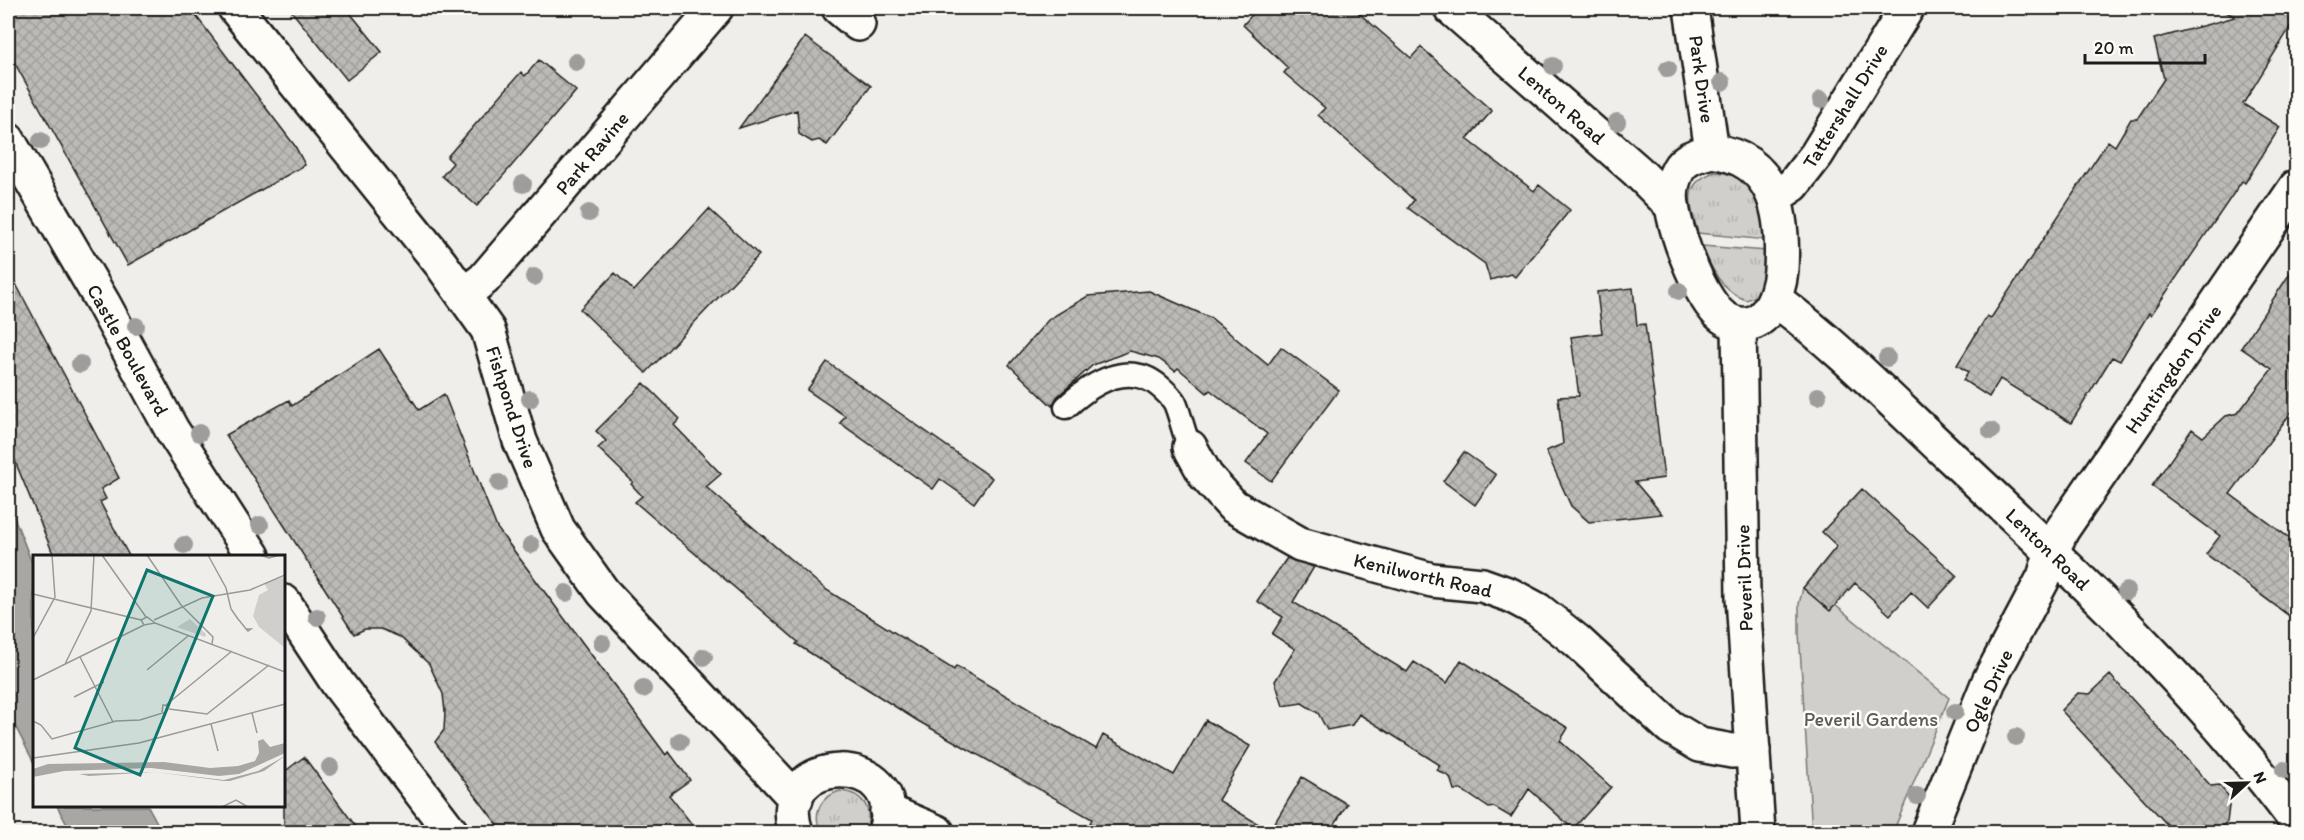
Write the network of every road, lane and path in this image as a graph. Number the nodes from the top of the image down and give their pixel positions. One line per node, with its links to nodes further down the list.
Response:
1 (235, 8): 11 (street, Fishpond Drive)
2 (716, 8): 11 (street, Park Ravine)
3 (1451, 8): 10 (street, Lenton Road)
4 (1691, 8): 7 (street, Park Drive)
5 (1907, 8): 9 (street, Tattershall Drive)
6 (8, 140): 17 (street, Castle Boulevard)
7 (1712, 151): 9 (street); 10 (street, Lenton Road)
8 (2296, 187): 16 (street, Huntingdon Drive)
9 (1775, 197): 12 (street)
10 (1671, 206): 13 (street, Lenton Road)
11 (463, 295): 20 (street, Fishpond Drive)
12 (1776, 300): 13 (street); 16 (street, Lenton Road)
13 (1739, 324): 19 (street, Peveril Drive)
14 (1065, 407): 15 (lane)
15 (1190, 447): 19 (street, Kenilworth Road)
16 (2052, 551): 21 (street, Lenton Road); 27 (street, Ogle Drive)
17 (252, 555)
18 (285, 604): 23 (street)
19 (1753, 750): 26 (street, Peveril Drive)
20 (796, 799): 22 (street); 24 (street)
21 (2296, 821)
22 (886, 822): 25 (street)
23 (451, 832)
24 (796, 832)
25 (938, 832)
26 (1758, 832)
27 (1928, 832)

